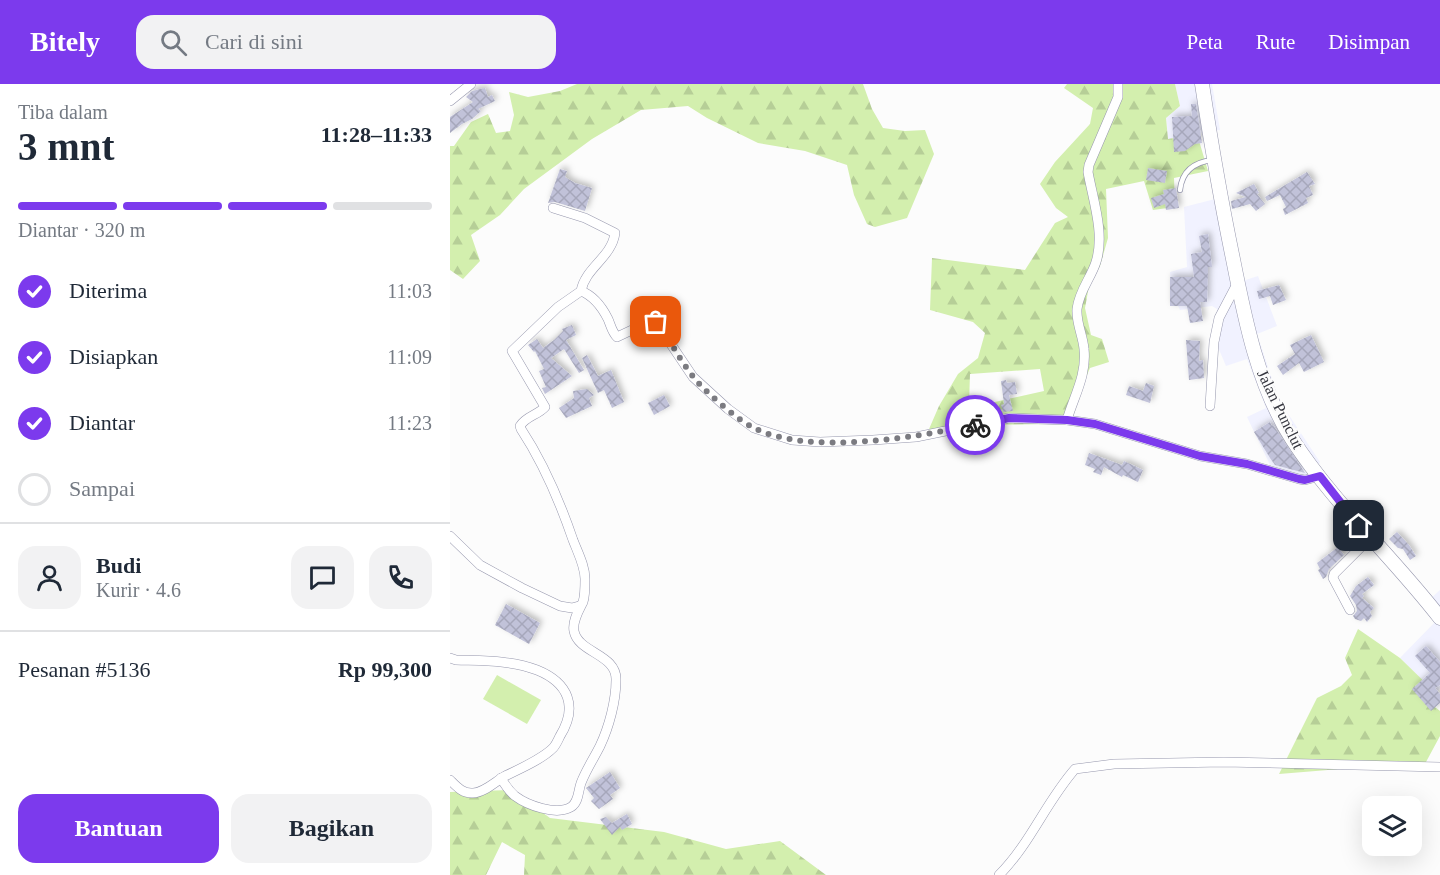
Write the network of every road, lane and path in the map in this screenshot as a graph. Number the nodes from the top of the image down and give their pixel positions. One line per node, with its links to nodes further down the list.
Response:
1 (471, 84): 4 (street)
2 (1118, 84): 11 (street)
3 (1203, 84): 5 (main road, Jalan Punclut)
4 (450, 101)
5 (1213, 160): 6 (lane); 8 (main road, Jalan Punclut)
6 (1180, 190)
7 (553, 208): 9 (street)
8 (1238, 282): 10 (street); 12 (main road, Jalan Punclut)
9 (581, 291): 11 (street); 15 (street)
10 (1210, 406)
11 (1067, 420): 12 (street)
12 (1320, 476): 14 (main road, Jalan Punclut)
13 (450, 536): 15 (street)
14 (1370, 538): 16 (street); 17 (main road, Jalan Punclut)
15 (579, 606): 20 (street)
16 (1350, 610)
17 (1440, 618)
18 (450, 658): 20 (street)
19 (1440, 767): 22 (street)
20 (501, 778): 21 (street)
21 (450, 780)
22 (999, 875)

